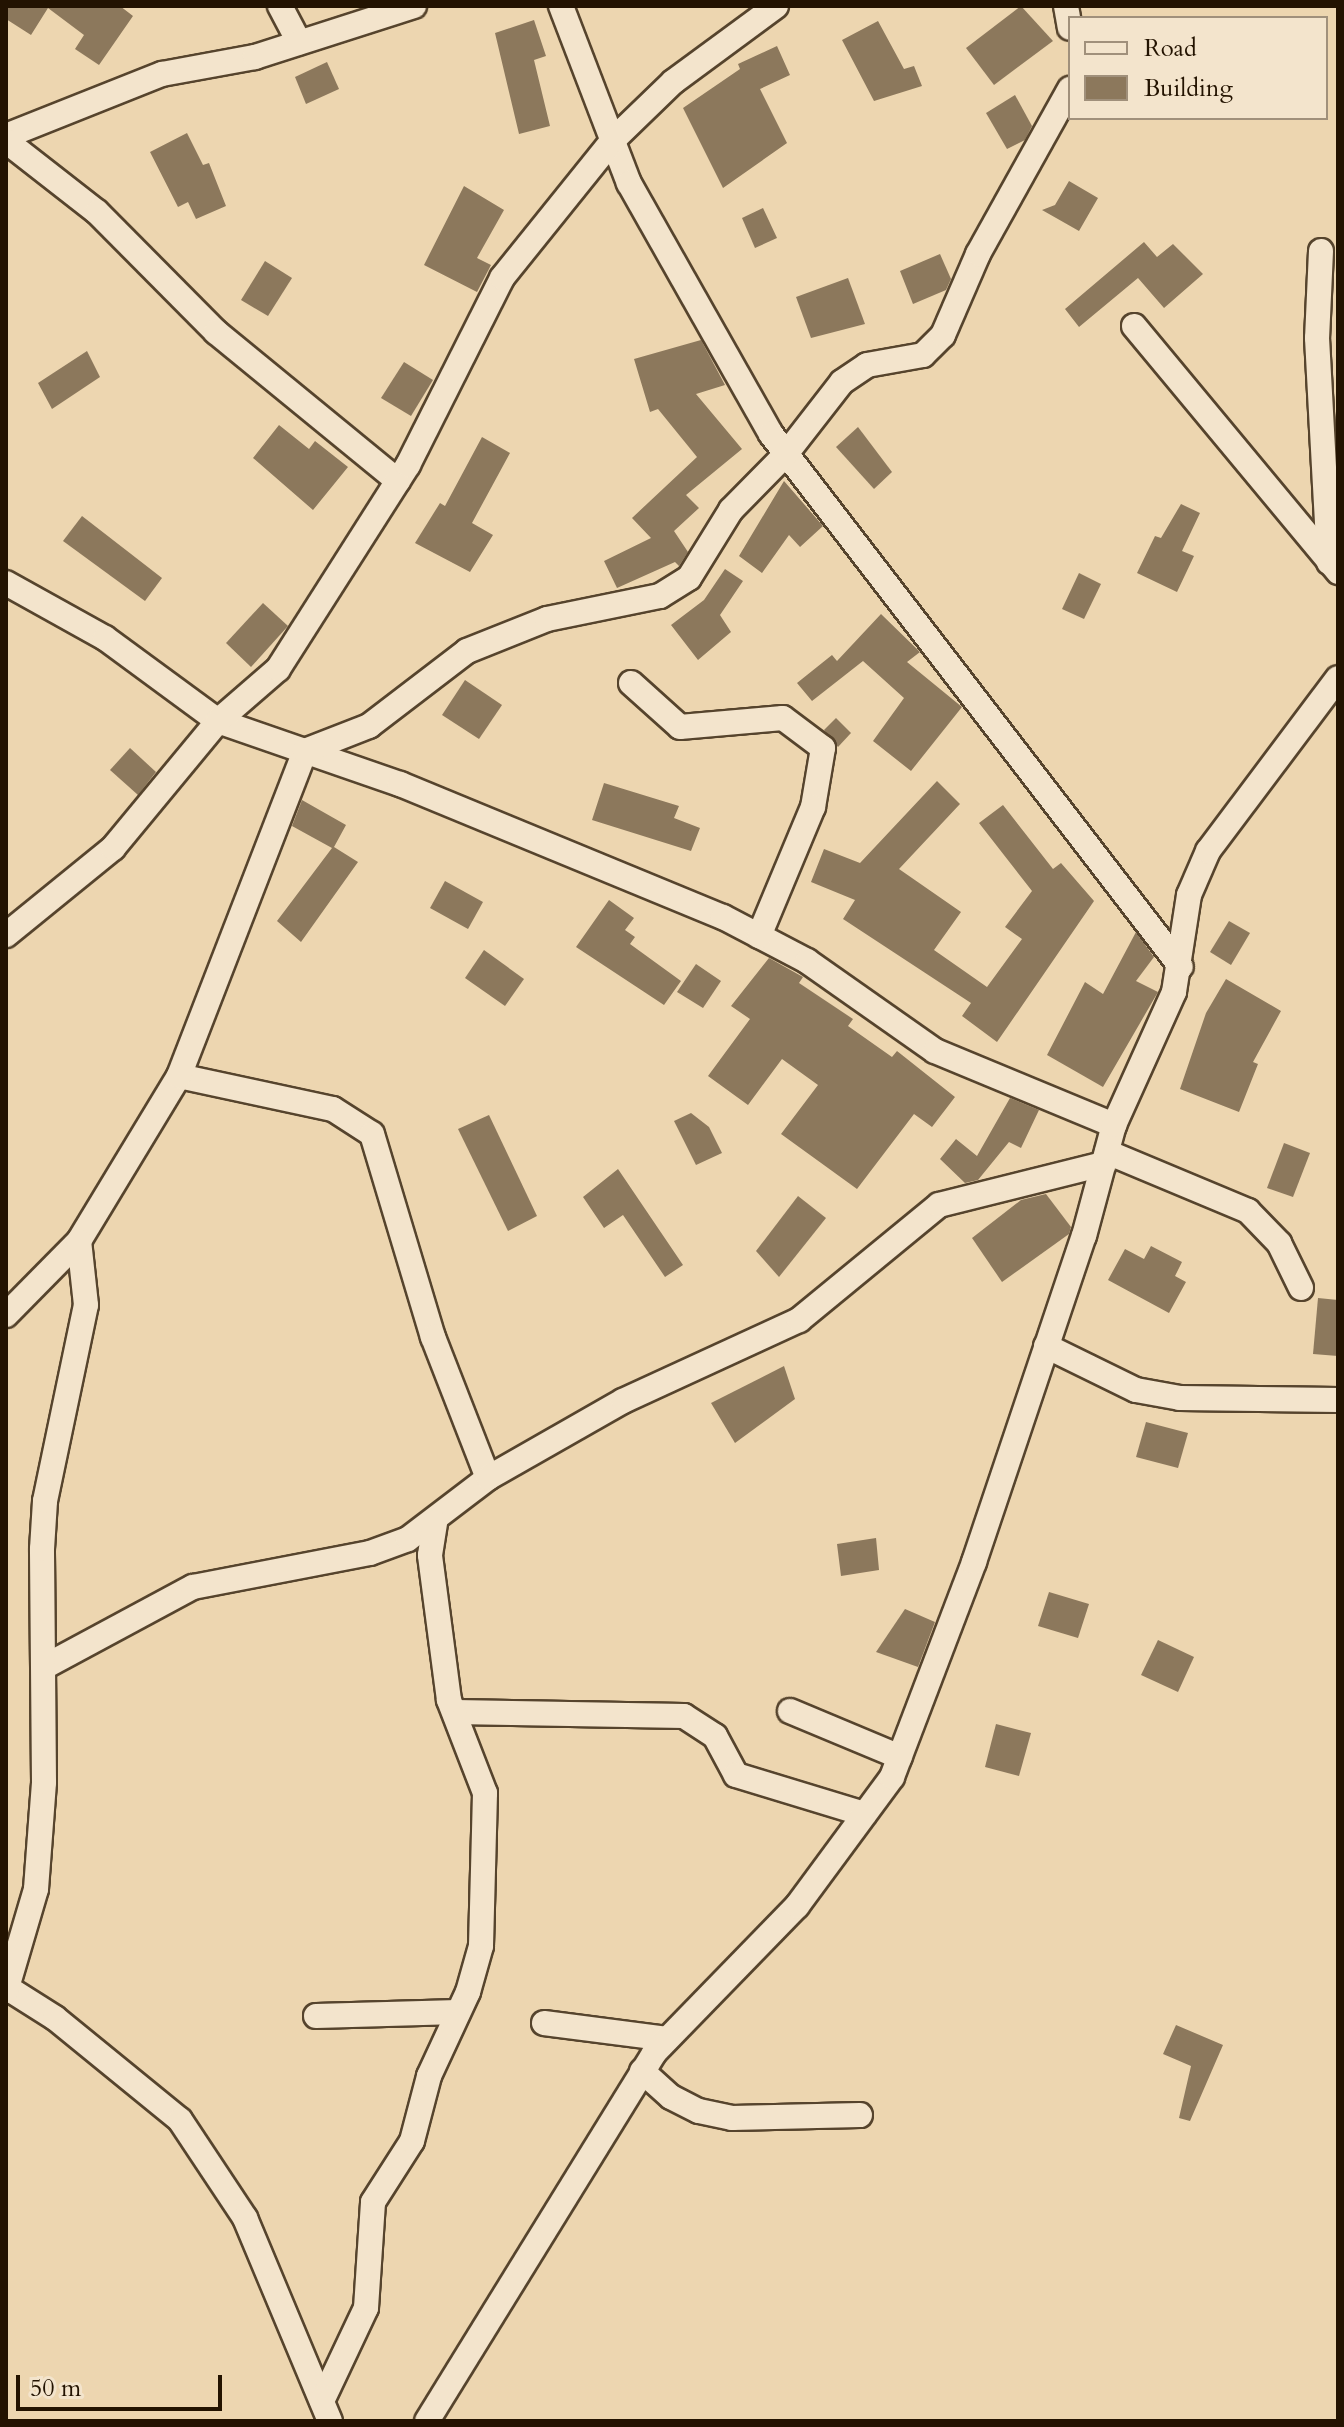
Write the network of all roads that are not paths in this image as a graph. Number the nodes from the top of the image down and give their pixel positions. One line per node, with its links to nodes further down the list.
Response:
1 (280, 6): 5 (street)
2 (414, 6): 5 (street)
3 (561, 6): 8 (street)
4 (776, 6): 8 (street)
5 (299, 42): 7 (street)
6 (1068, 93): 11 (street)
7 (7, 134): 12 (street)
8 (612, 141): 11 (street); 12 (street)
9 (1321, 251): 13 (street)
10 (1134, 326): 13 (street)
11 (786, 454): 18 (street); 21 (street)
12 (398, 481): 17 (street)
13 (1334, 567)
14 (6, 583): 17 (street)
15 (1338, 678): 21 (street)
16 (631, 683): 20 (street)
17 (218, 721): 18 (street); 19 (street)
18 (305, 751): 20 (street); 22 (street)
19 (6, 935)
20 (759, 936): 23 (street)
21 (1181, 967): 23 (street)
22 (179, 1076): 25 (street); 30 (street)
23 (1114, 1125): 24 (street)
24 (1106, 1158): 26 (street); 28 (street); 30 (street)
25 (79, 1241): 27 (street); 32 (street)
26 (1301, 1288)
27 (6, 1315)
28 (1046, 1346): 29 (street); 35 (street)
29 (1338, 1400)
30 (488, 1478): 31 (street)
31 (435, 1522): 32 (street); 34 (street)
32 (46, 1666): 37 (street)
33 (790, 1711): 35 (street)
34 (455, 1712): 36 (street); 38 (street)
35 (900, 1757): 36 (street)
36 (864, 1814): 41 (street)
37 (7, 1989): 44 (street)
38 (458, 2012): 39 (street); 44 (street)
39 (316, 2016)
40 (544, 2023): 41 (street)
41 (667, 2039): 42 (street)
42 (642, 2071): 43 (street); 45 (street)
43 (860, 2115)
44 (326, 2411)
45 (427, 2421)

